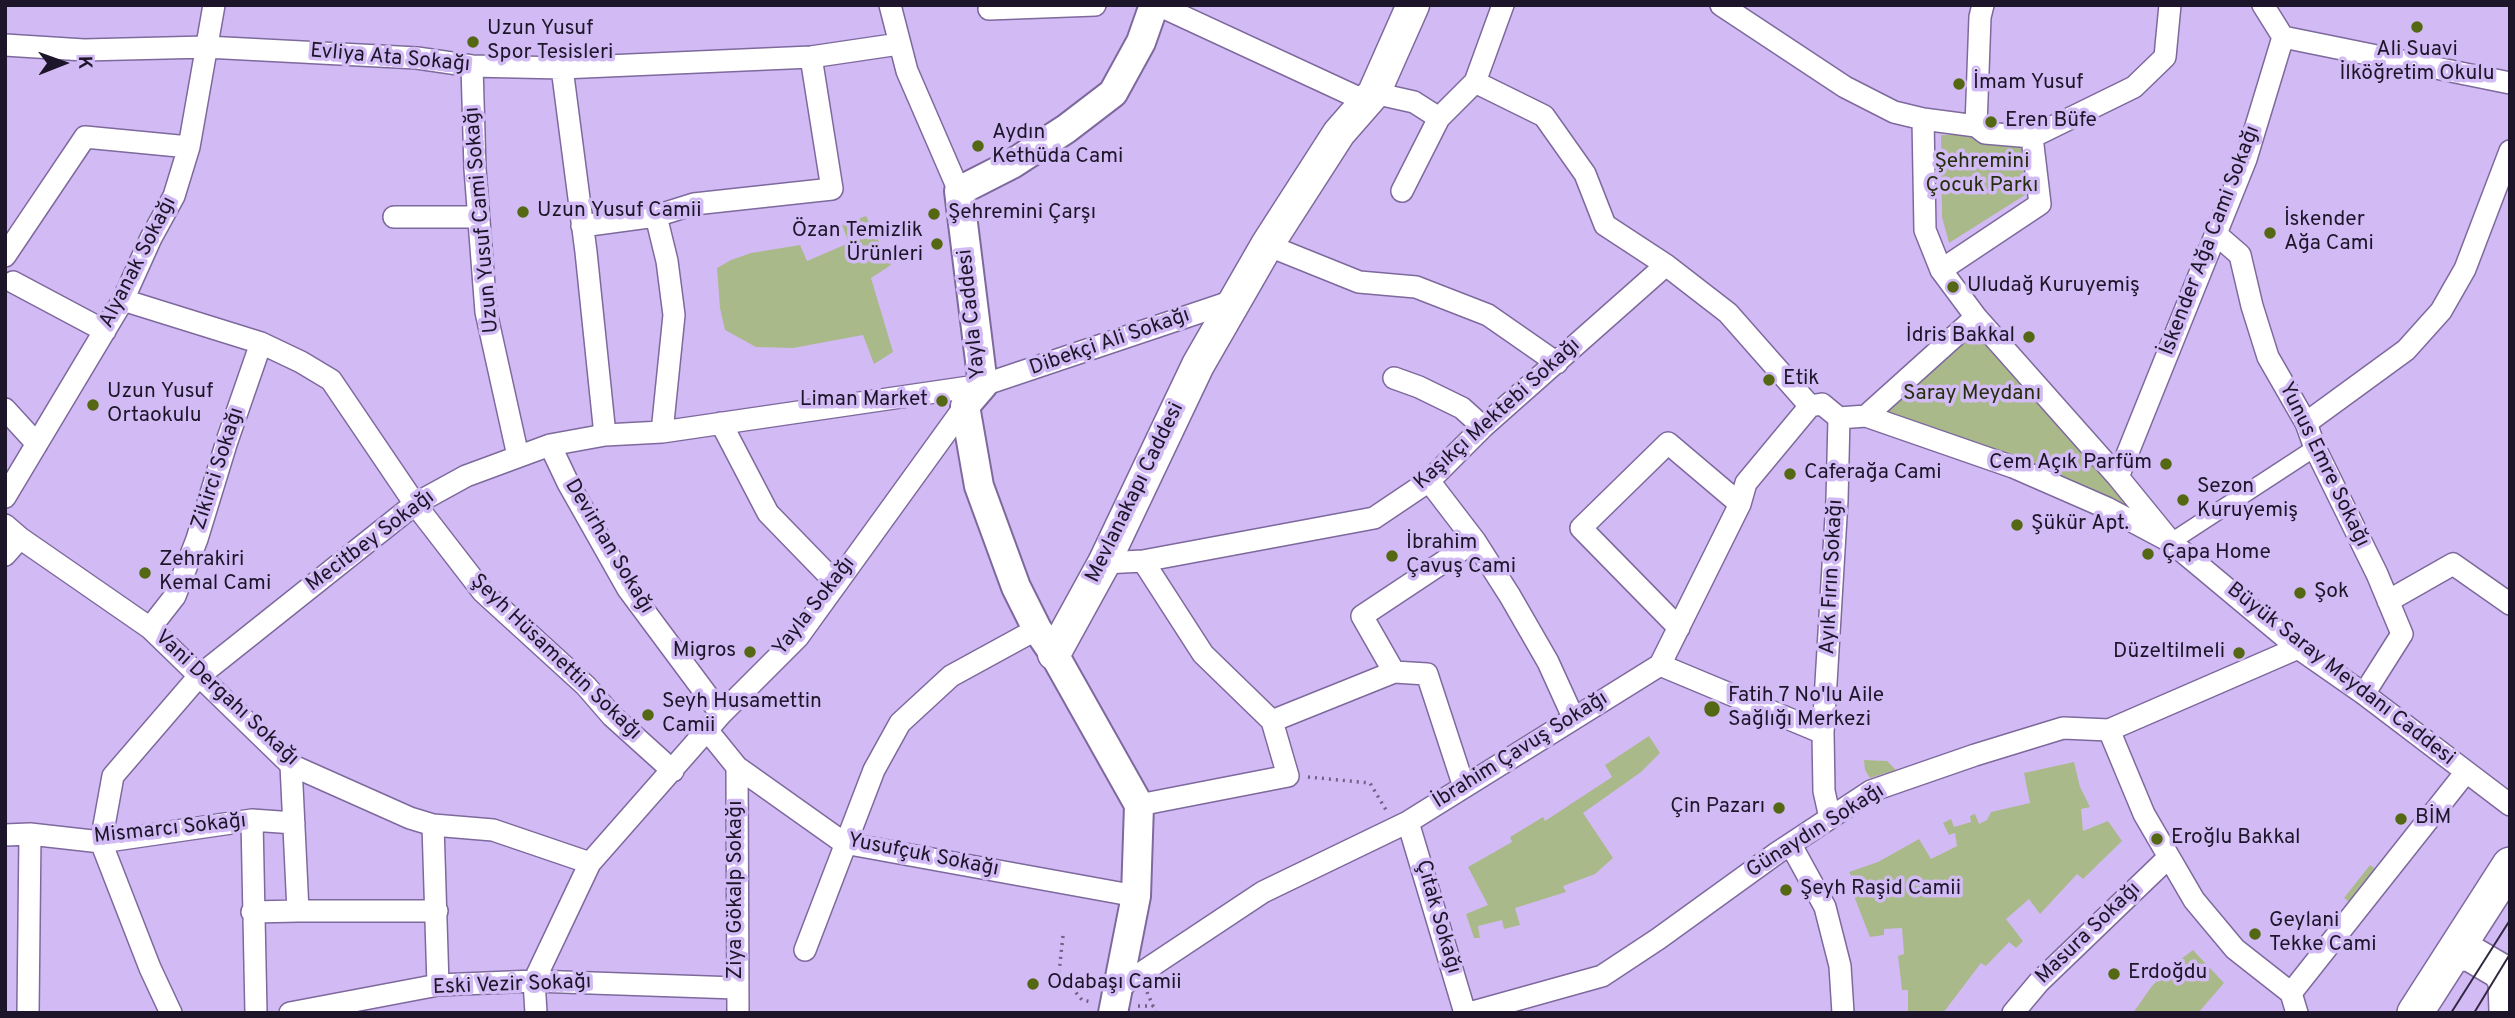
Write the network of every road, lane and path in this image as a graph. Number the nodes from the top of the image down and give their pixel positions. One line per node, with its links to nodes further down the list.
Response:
1 (214, 5): 15 (street, Alyanak Sokağı)
2 (890, 5): 13 (street, Yayla Caddesi)
3 (1095, 5): 11 (street)
4 (1156, 5): 21 (street); 28 (street)
5 (1413, 5): 21 (main road, Mevlanakapı Caddesi)
6 (1503, 5): 19 (street)
7 (1721, 5): 23 (street)
8 (1983, 5): 24 (street)
9 (2170, 5): 25 (street)
10 (2263, 5): 12 (street)
11 (989, 9)
12 (2283, 37): 20 (street); 34 (street, İskender Ağa Cami Sokağı)
13 (899, 44): 16 (street, Evliya Ata Sokağı); 28 (street, Yayla Caddesi)
14 (5, 45): 15 (street, Evliya Ata Sokağı)
15 (206, 47): 17 (street, Evliya Ata Sokağı); 26 (street, Alyanak Sokağı)
16 (811, 57): 18 (street, Evliya Ata Sokağı); 30 (street)
17 (472, 66): 18 (street, Evliya Ata Sokağı); 32 (street, Uzun Yusuf Cami Sokağı)
18 (562, 68): 33 (street)
19 (1475, 82): 22 (street); 37 (street, Büyük Saray Meydanı Caddesi)
20 (2510, 83)
21 (1374, 93): 22 (street); 35 (main road, Mevlanakapı Caddesi)
22 (1439, 118): 29 (street)
23 (1923, 119): 24 (street); 38 (street, Büyük Saray Meydanı Caddesi)
24 (1976, 126): 25 (street)
25 (2032, 137): 38 (street)
26 (189, 147): 36 (street); 40 (street, Alyanak Sokağı)
27 (2510, 151): 53 (street)
28 (960, 191): 47 (street, Yayla Caddesi)
29 (1402, 191)
30 (656, 216): 33 (street); 55 (street)
31 (394, 217): 32 (street)
32 (478, 217): 60 (street, Uzun Yusuf Cami Sokağı)
33 (582, 226): 56 (street)
34 (2217, 235): 53 (street, Yunus Emre Sokağı); 61 (street, İskender Ağa Cami Sokağı)
35 (1267, 245): 41 (main road, Mevlanakapı Caddesi); 45 (street)
36 (5, 256)
37 (1666, 265): 45 (street, Kaşıkçı Mektebi Sokağı); 48 (street, Büyük Saray Meydanı Caddesi)
38 (1941, 270): 42 (street, Büyük Saray Meydanı Caddesi)
39 (8, 283): 43 (street)
40 (123, 300): 43 (street, Alyanak Sokağı); 44 (street, Şeyh Hüsamettin Sokağı)
41 (1236, 300): 47 (street, Dibekçi Ali Sokağı); 71 (main road, Mevlanakapı Caddesi)
42 (1976, 317): 50 (street); 61 (street, Büyük Saray Meydanı Caddesi)
43 (105, 331): 57 (street, Alyanak Sokağı)
44 (261, 343): 65 (street, Şeyh Hüsamettin Sokağı); 75 (street, Zikirci Sokağı)
45 (1557, 363): 54 (street, Kaşıkçı Mektebi Sokağı)
46 (1394, 378): 54 (street)
47 (974, 396): 52 (street, Meсitbey Sokağı); 72 (street, Yayla Sokağı); 77 (street, Yayla Caddesi)
48 (1810, 406): 51 (street, Büyük Saray Meydanı Caddesi); 64 (street)
49 (5, 409): 57 (street)
50 (1866, 416): 51 (street, Büyük Saray Meydanı Caddesi); 68 (street, Büyük Saray Meydanı Caddesi)
51 (1839, 418): 87 (street, Ayık Fırın Sokağı)
52 (721, 422): 55 (street, Meсitbey Sokağı); 72 (street)
53 (2306, 423): 59 (street, Yunus Emre Sokağı)
54 (1483, 427): 62 (street, Kaşıkçı Mektebi Sokağı)
55 (662, 432): 56 (street, Meсitbey Sokağı)
56 (605, 435): 58 (street, Meсitbey Sokağı)
57 (37, 444): 63 (street, Alyanak Sokağı)
58 (550, 445): 60 (street, Meсitbey Sokağı); 85 (street, Devirhan Sokağı)
59 (2315, 449): 68 (street); 73 (street, Yunus Emre Sokağı)
60 (518, 456): 65 (street, Meсitbey Sokağı)
61 (2118, 477): 68 (street, Büyük Saray Meydanı Caddesi)
62 (1429, 481): 67 (street); 70 (street, Kaşıkçı Mektebi Sokağı)
63 (5, 497)
64 (1740, 503): 76 (street); 76 (street)
65 (415, 504): 81 (street, Meсitbey Sokağı); 90 (street, Şeyh Hüsamettin Sokağı)
66 (13, 531): 69 (street); 75 (street, Vani Dergahı Sokağı)
67 (1475, 541): 80 (street); 83 (street)
68 (2171, 542): 78 (street, Büyük Saray Meydanı Caddesi)
69 (5, 555)
70 (1143, 561): 71 (street, Kaşıkçı Mektebi Sokağı); 84 (street)
71 (1104, 563): 77 (main road, Mevlanakapı Caddesi)
72 (836, 583): 85 (street, Yayla Sokağı)
73 (2388, 601): 74 (street); 82 (street, Yunus Emre Sokağı)
74 (2510, 604)
75 (150, 628): 81 (street, Vani Dergahı Sokağı)
76 (1679, 628): 79 (street)
77 (1046, 642): 95 (street); 104 (street)
78 (2298, 648): 82 (street, Büyük Saray Meydanı Caddesi); 86 (street, Günaydın Sokağı)
79 (1660, 665): 83 (street, İbrahim Çavuş Sokağı); 87 (street)
80 (1394, 672): 84 (street); 93 (street)
81 (199, 676): 88 (street, Vani Dergahı Sokağı); 103 (street, Meсitbey Sokağı)
82 (2364, 694): 91 (street, Büyük Saray Meydanı Caddesi)
83 (1573, 717): 93 (street, İbrahim Çavuş Sokağı)
84 (1272, 721): 92 (street)
85 (714, 722): 89 (street, Yusufçuk Sokağı); 90 (street, Yayla Sokağı)
86 (2109, 730): 96 (street, Günaydın Sokağı); 106 (street)
87 (1823, 733): 96 (street, Ayık Fırın Sokağı)
88 (291, 765): 98 (street); 99 (street, Vani Dergahı Sokağı)
89 (737, 768): 104 (street, Yusufçuk Sokağı); 118 (street, Ziya Gökalp Sokağı)
90 (673, 771): 107 (street, Yayla Sokağı)
91 (2466, 772): 94 (street, Büyük Saray Meydanı Caddesi); 120 (street)
92 (1288, 775): 95 (street); 100 (path)
93 (1464, 786): 100 (street, İbrahim Çavuş Sokağı)
94 (2510, 804)
95 (1139, 806): 109 (street)
96 (1830, 818): 105 (street, Günaydın Sokağı)
97 (252, 820): 98 (street, Mismarcı Sokağı); 103 (street, Mismarcı Sokağı); 112 (street)
98 (294, 823): 110 (street)
99 (433, 825): 107 (street, Vani Dergahı Sokağı); 111 (street)
100 (1402, 825): 119 (street, İbrahim Çavuş Sokağı); 130 (street, Çıtak Sokağı)
101 (30, 834): 102 (street, Mismarcı Sokağı); 103 (street, Mismarcı Sokağı); 123 (street)
102 (5, 835)
103 (101, 842): 124 (street)
104 (844, 843): 109 (street, Yusufçuk Sokağı); 114 (street)
105 (1791, 845): 130 (street, Günaydın Sokağı); 131 (street)
106 (2168, 858): 120 (street); 132 (street, Masura Sokağı)
107 (590, 863): 116 (street, Yayla Sokağı)
108 (2510, 864): 115 (main road)
109 (1136, 896): 119 (street)
110 (298, 911): 111 (street); 112 (street)
111 (437, 911): 117 (street)
112 (252, 912): 125 (street)
113 (1063, 936): 119 (path)
114 (806, 950)
115 (2455, 952): 122 (main road); 133 (main road)
116 (534, 981): 117 (street, Eski Vezir Sokağı); 118 (street, Eski Vezir Sokağı); 127 (street, Yayla Sokağı)
117 (439, 985): 126 (street, Eski Vezir Sokağı)
118 (736, 988): 128 (street, Ziya Gökalp Sokağı)
119 (1126, 1000): 121 (path); 121 (path)
120 (2294, 1003)
121 (1153, 1006): 129 (path)
122 (2508, 1010)
123 (29, 1013)
124 (171, 1013)
125 (256, 1013)
126 (290, 1013)
127 (536, 1013)
128 (738, 1013)
129 (1156, 1013)
130 (1467, 1013)
131 (1843, 1013)
132 (2012, 1013)
133 (2416, 1013)

